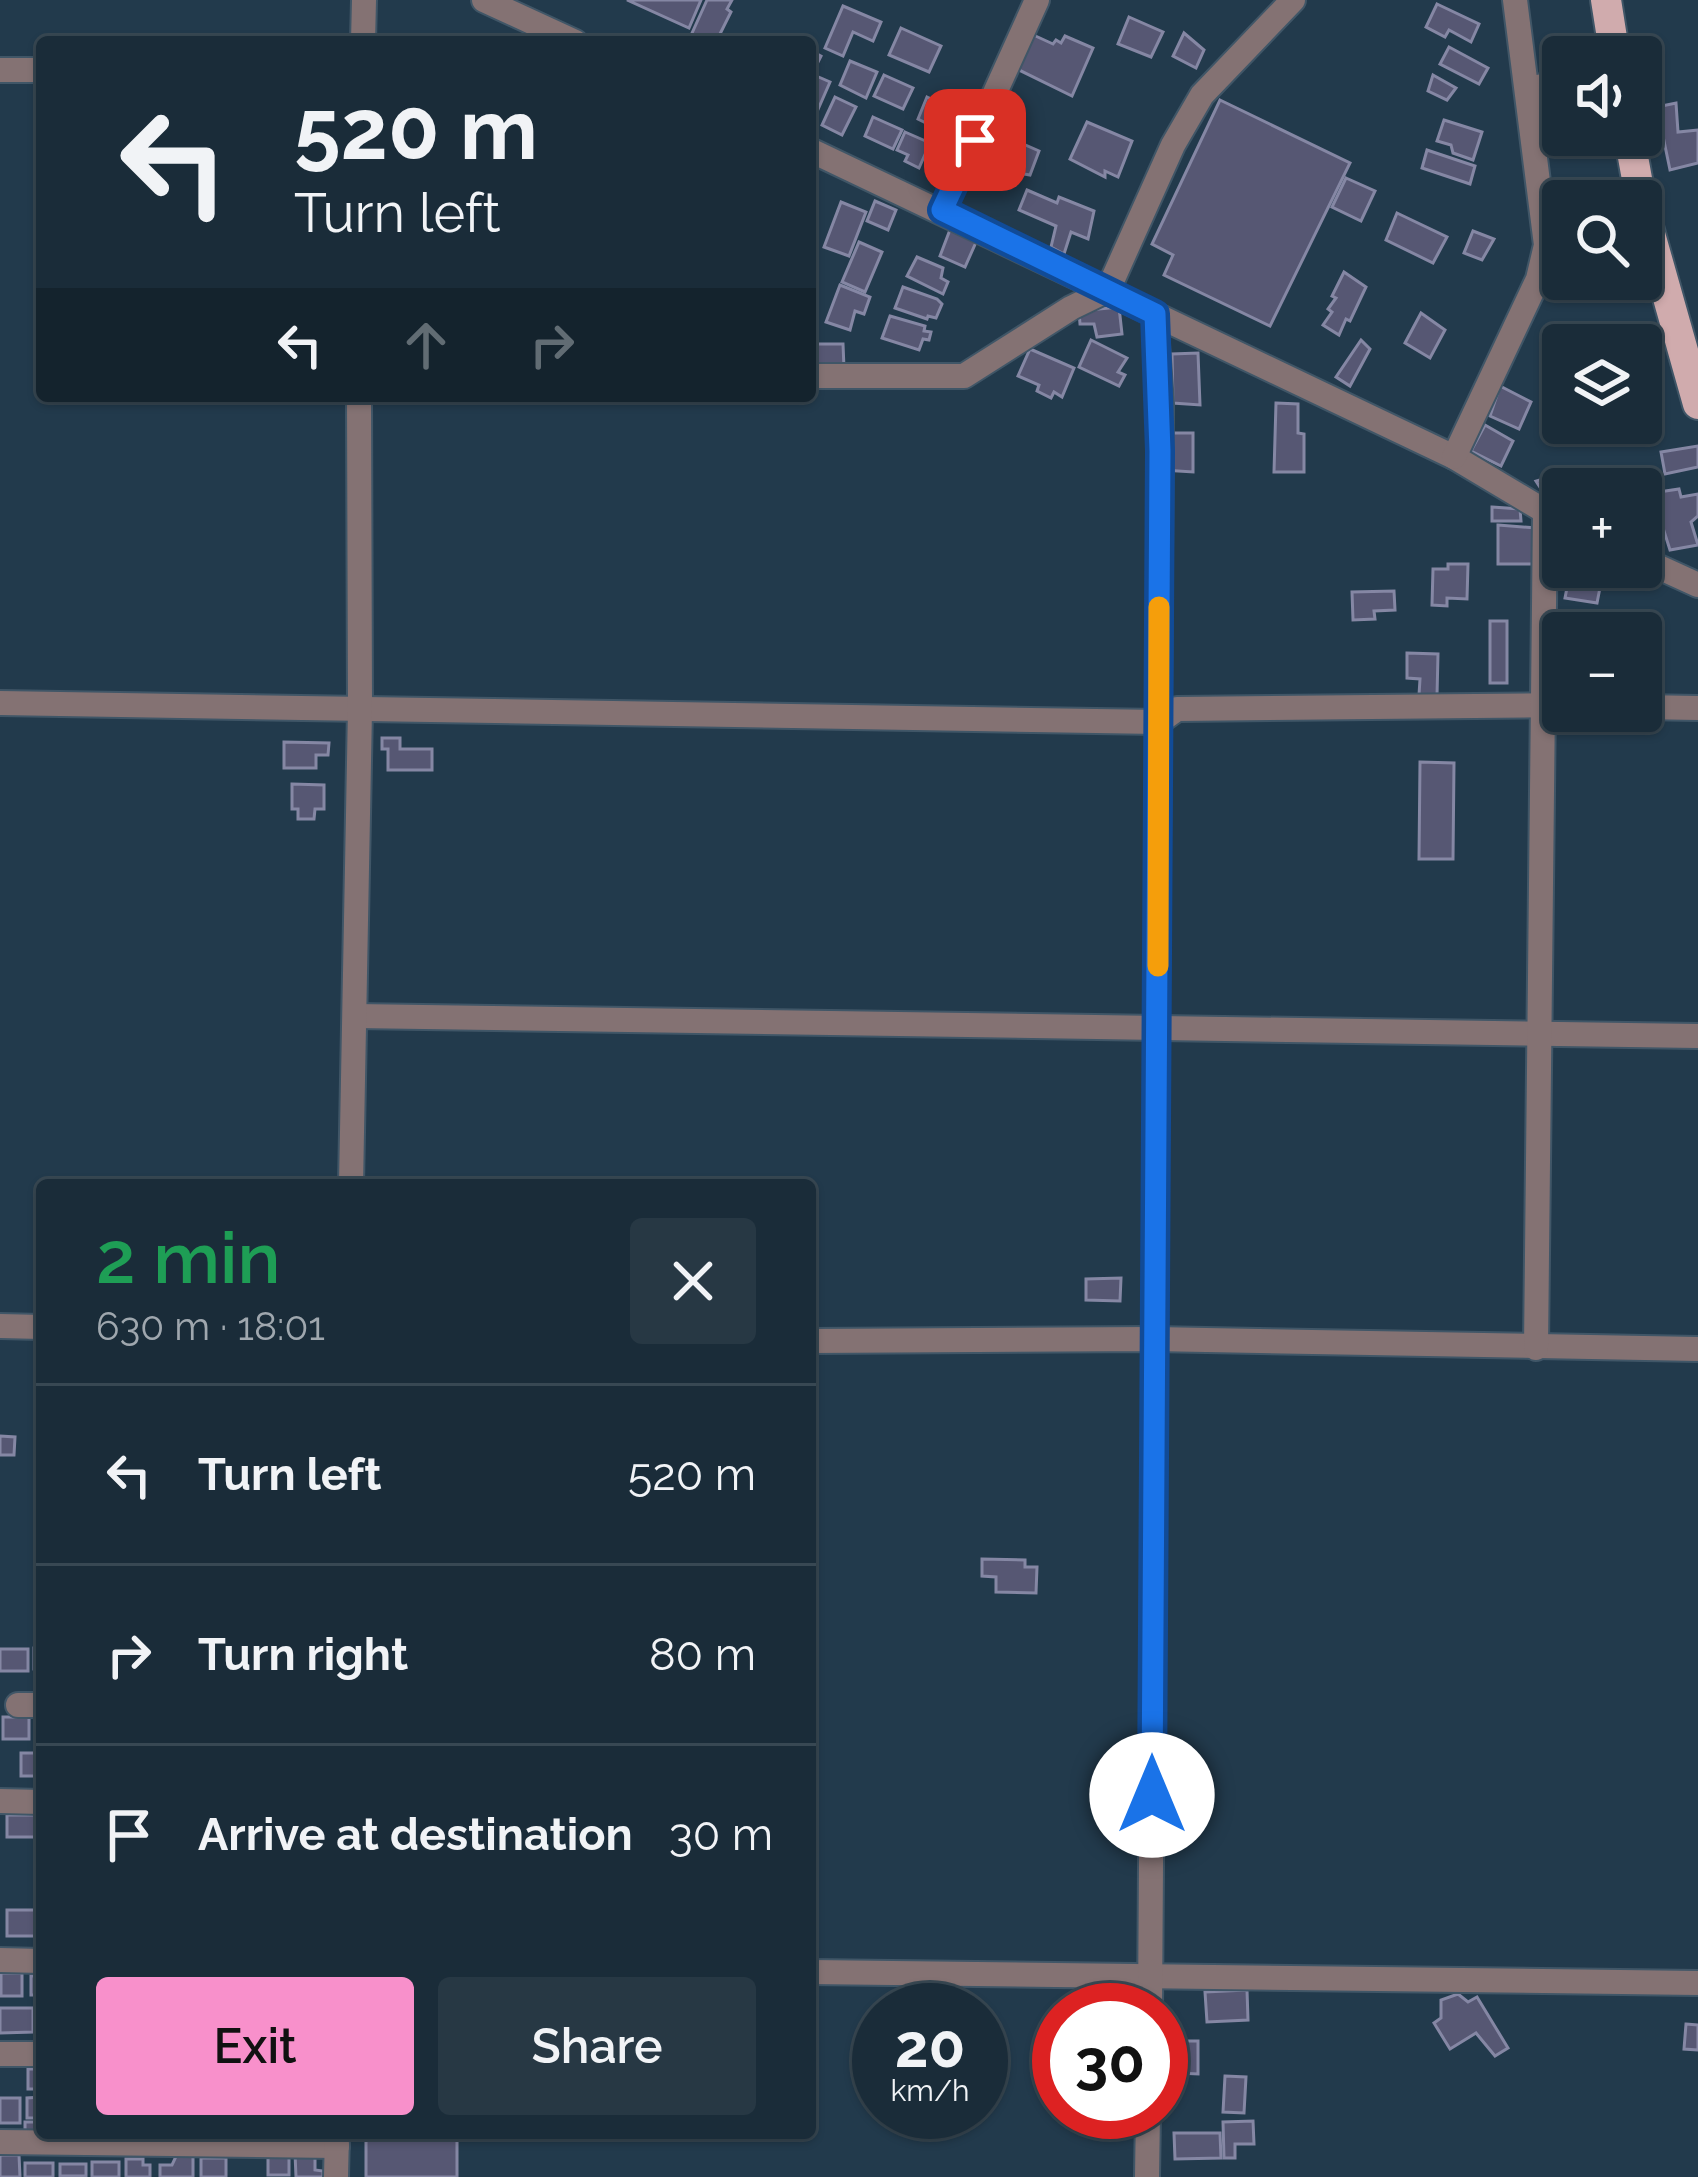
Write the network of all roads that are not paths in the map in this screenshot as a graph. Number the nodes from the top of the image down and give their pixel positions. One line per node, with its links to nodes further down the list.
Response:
1 (364, 0): 7 (street)
2 (484, 0): 8 (street)
3 (1037, 0): 15 (street)
4 (1293, 0): 17 (street)
5 (1515, 0): 13 (street)
6 (1606, 0): 9 (main road)
7 (364, 36)
8 (562, 36)
9 (1612, 36)
10 (0, 70): 11 (street)
11 (36, 70)
12 (1542, 86): 13 (street)
13 (1527, 89): 22 (street)
14 (816, 153): 15 (street)
15 (942, 210): 17 (street)
16 (1662, 276): 21 (main road)
17 (1108, 290): 18 (street); 19 (street)
18 (1155, 314): 22 (street); 31 (street)
19 (816, 376)
20 (359, 402): 30 (street)
21 (1698, 404)
22 (1454, 457): 23 (street)
23 (1542, 510)
24 (1662, 569): 25 (street)
25 (1698, 585)
26 (0, 703): 30 (street)
27 (1542, 705): 31 (street)
28 (1662, 707): 29 (street)
29 (1698, 708)
30 (360, 709): 31 (street); 33 (street)
31 (1159, 722): 34 (street)
32 (1551, 732): 35 (street)
33 (356, 1016): 34 (street); 37 (street)
34 (1158, 1028): 35 (street); 40 (street)
35 (1540, 1034): 36 (street); 42 (street)
36 (1698, 1036)
37 (351, 1179)
38 (0, 1326): 39 (street)
39 (36, 1327)
40 (1154, 1340): 41 (street); 42 (street); 49 (street)
41 (816, 1341)
42 (1536, 1348): 43 (street)
43 (1698, 1349)
44 (0, 1801): 45 (street)
45 (36, 1802)
46 (0, 1960): 47 (street)
47 (36, 1961)
48 (816, 1972): 49 (street)
49 (1151, 1976): 50 (street); 51 (street)
50 (1151, 1983)
51 (1698, 1983)
52 (0, 2054): 53 (street)
53 (36, 2054)
54 (337, 2139): 56 (street); 57 (street)
55 (1148, 2139): 58 (street)
56 (0, 2142)
57 (336, 2177)
58 (1147, 2177)

